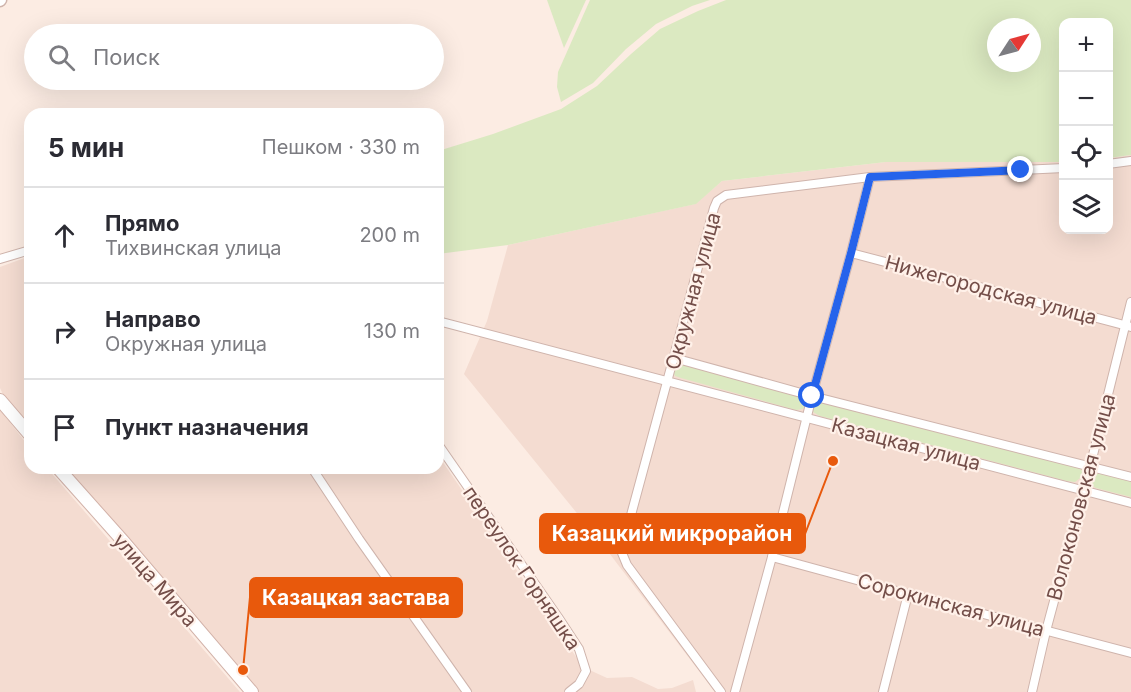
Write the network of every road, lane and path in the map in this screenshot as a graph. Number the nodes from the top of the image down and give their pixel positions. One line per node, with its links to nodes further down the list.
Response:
1 (1131, 161): 2 (street)
2 (1113, 163)
3 (1059, 168): 4 (street, Окружная улица)
4 (870, 177): 6 (street); 11 (street, Окружная улица)
5 (24, 252): 7 (street)
6 (851, 253): 10 (street, Нижегородская улица); 13 (street)
7 (0, 259)
8 (1131, 302): 10 (street, Волоконовская улица)
9 (444, 323): 12 (street, Казацкая улица)
10 (1128, 326): 18 (street, Волоконовская улица)
11 (675, 358): 12 (street, Окружная улица); 13 (street, Казацкая улица)
12 (668, 381): 15 (street, Казацкая улица); 31 (street, Окружная улица)
13 (812, 396): 15 (street); 18 (street, Казацкая улица)
14 (0, 399): 16 (main road)
15 (806, 417): 22 (street, Казацкая улица); 24 (street)
16 (24, 428)
17 (444, 453): 30 (street, переулок Горняшка)
18 (1090, 467): 21 (street, Казацкая улица); 22 (street, Волоконовская улица)
19 (63, 474): 28 (main road, улица Мира)
20 (316, 474): 29 (street)
21 (1131, 477)
22 (1083, 491): 23 (street, Казацкая улица); 26 (street, Волоконовская улица)
23 (1131, 503)
24 (772, 557): 25 (street, Сорокинская улица); 32 (street)
25 (908, 594): 26 (street, Сорокинская улица); 33 (street)
26 (1046, 631): 27 (street, Сорокинская улица); 34 (street, Волоконовская улица)
27 (1131, 653)
28 (252, 692)
29 (468, 692)
30 (568, 692)
31 (721, 692)
32 (735, 692)
33 (883, 692)
34 (1032, 692)

